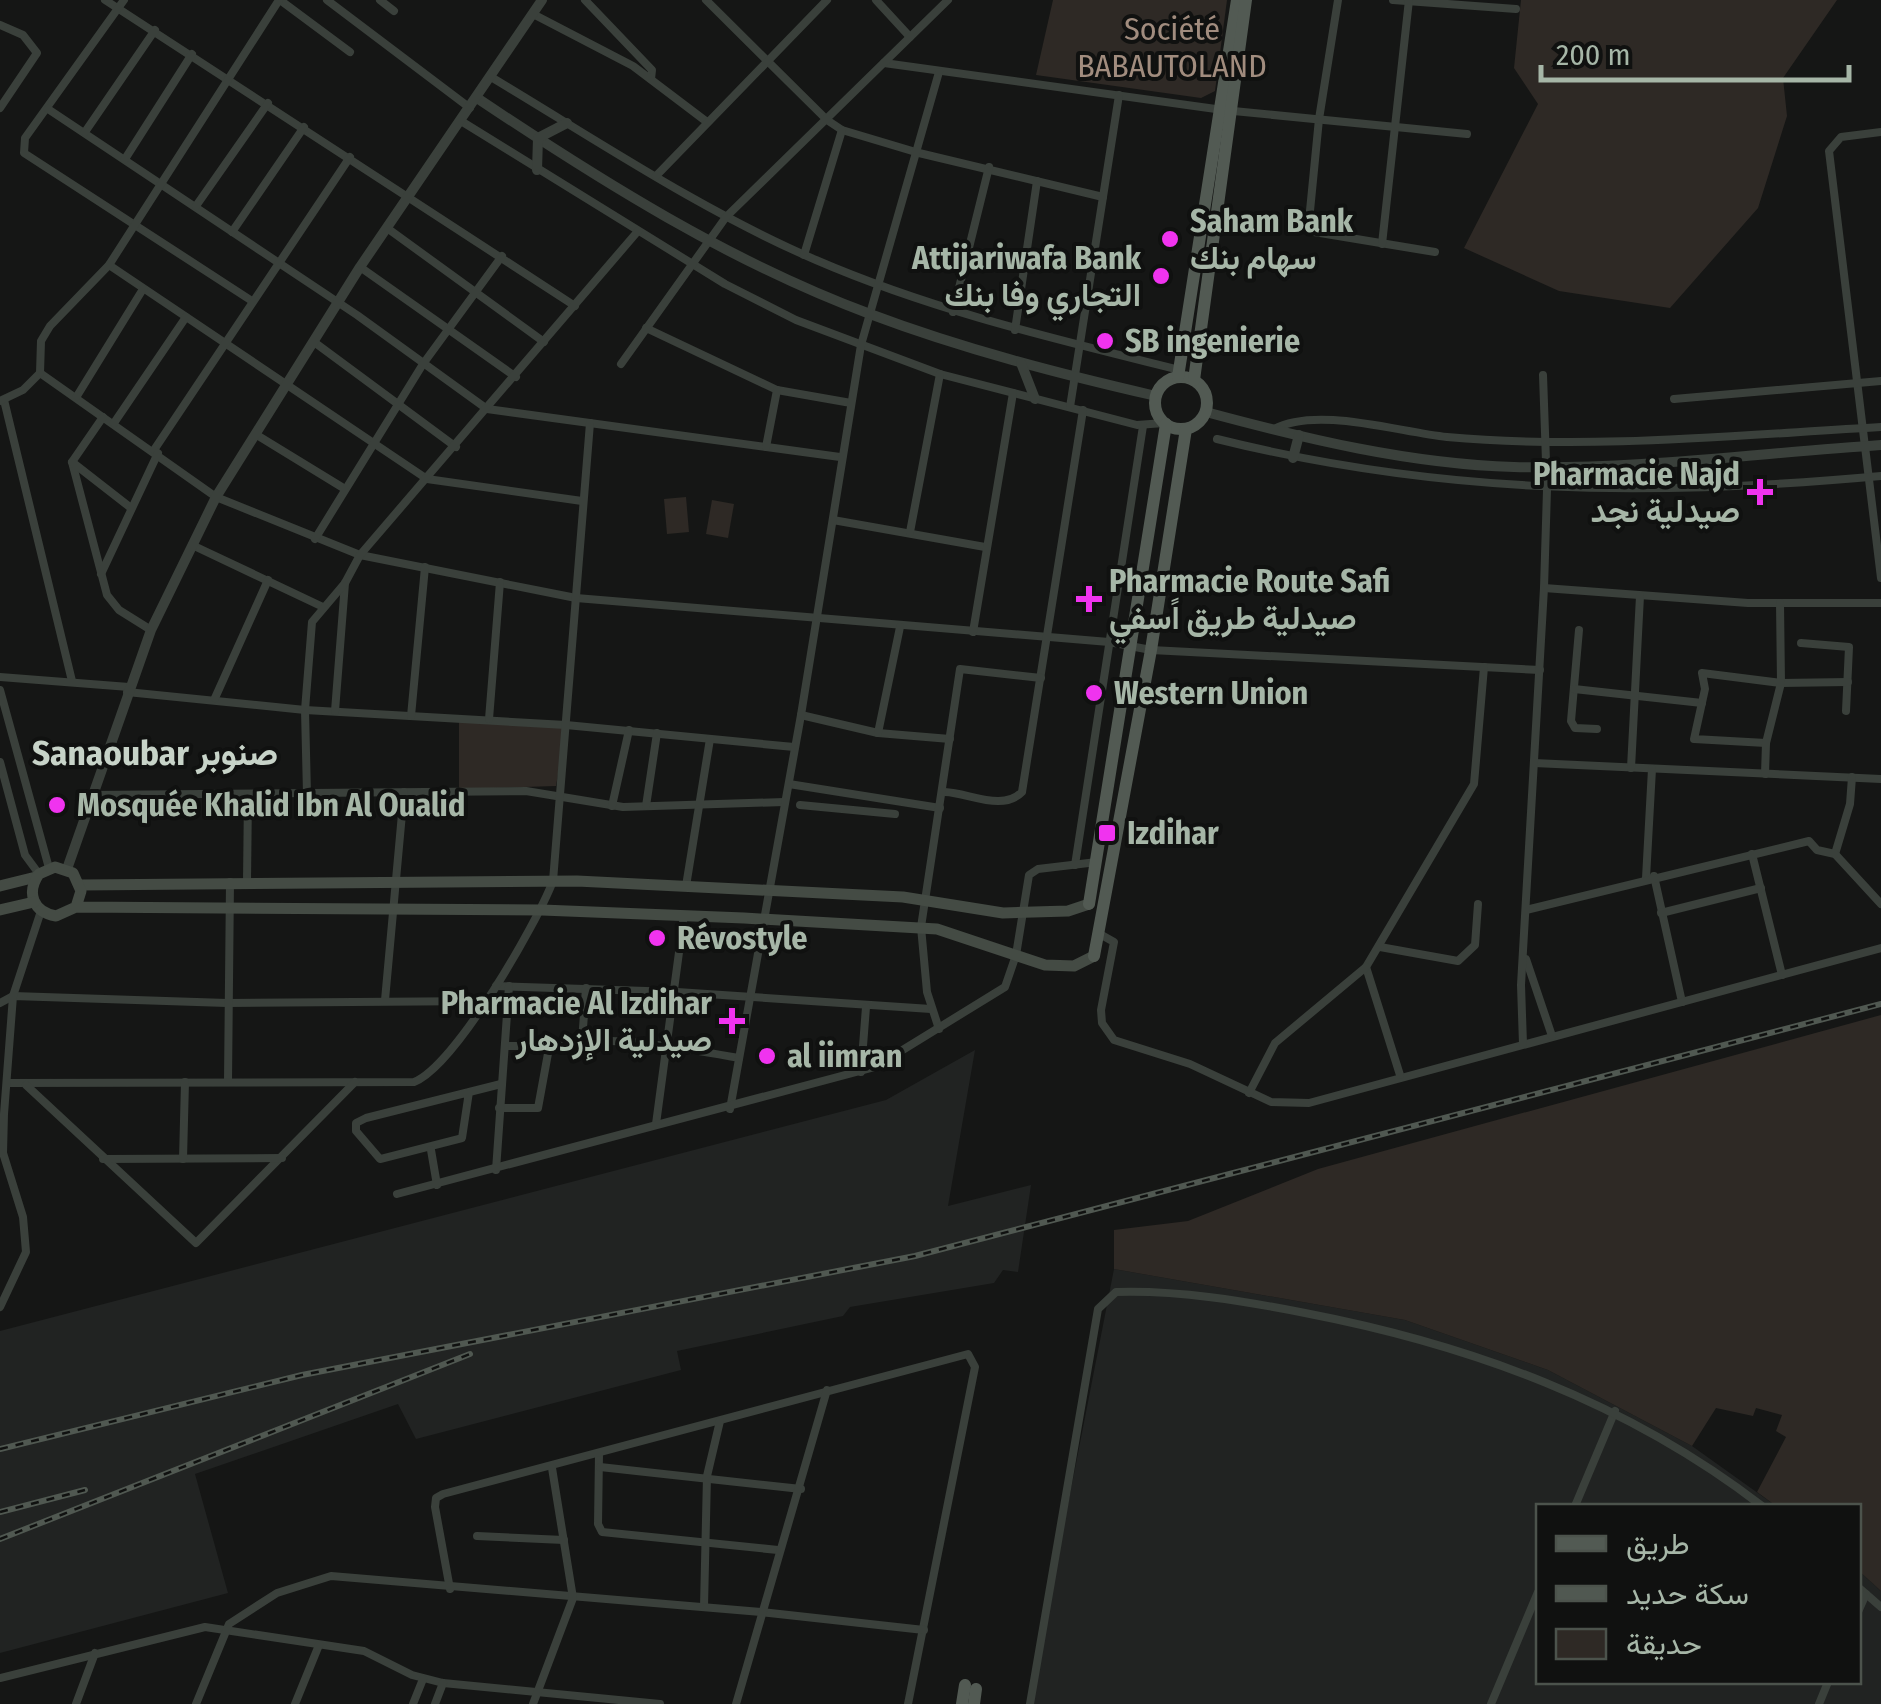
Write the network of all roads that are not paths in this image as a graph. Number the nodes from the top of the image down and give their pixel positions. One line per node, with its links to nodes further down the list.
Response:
1 (105, 0): 16 (street)
2 (279, 0): 23 (street); 29 (street)
3 (328, 0): 35 (street)
4 (380, 0): 18 (street)
5 (542, 0): 19 (street)
6 (585, 0): 30 (street)
7 (827, 0): 25 (street)
8 (876, 0): 22 (street)
9 (948, 0): 22 (street)
10 (1237, 0): 37 (main road)
11 (1246, 0): 37 (main road)
12 (1338, 0): 38 (street)
13 (1393, 0): 14 (street)
14 (1409, 0): 17 (street); 44 (street)
15 (711, 2): 25 (street)
16 (122, 4): 21 (street); 36 (street)
17 (1516, 8)
18 (394, 11)
19 (532, 14): 28 (street); 30 (street)
20 (0, 25): 34 (street)
21 (156, 30): 24 (street); 46 (street)
22 (910, 37): 26 (street)
23 (350, 52)
24 (192, 54): 29 (street); 52 (street)
25 (768, 60): 39 (street); 41 (street)
26 (884, 63): 27 (street); 39 (street)
27 (938, 72): 31 (street); 50 (street)
28 (491, 77): 32 (street); 42 (street)
29 (232, 79): 33 (street); 57 (street)
30 (651, 79): 41 (street)
31 (1119, 95): 37 (street); 59 (street)
32 (477, 98): 35 (street); 49 (street)
33 (268, 103): 43 (street); 60 (street)
34 (0, 108)
35 (470, 108): 40 (street)
36 (48, 109): 46 (street); 62 (street)
37 (1227, 110): 38 (street); 97 (main road); 101 (main road)
38 (1319, 119): 44 (street); 67 (street)
39 (827, 120): 45 (street); 61 (street)
40 (461, 121): 54 (street); 58 (street)
41 (707, 122): 55 (street)
42 (567, 123): 49 (street); 55 (street)
43 (304, 127): 51 (street); 65 (street)
44 (1398, 127): 48 (street); 67 (street)
45 (842, 130): 50 (street); 69 (street)
46 (85, 132): 52 (street)
47 (1881, 132): 104 (street)
48 (1468, 134)
49 (538, 138): 54 (street); 66 (street)
50 (919, 153): 53 (street); 75 (street)
51 (350, 157): 58 (street); 72 (street)
52 (125, 159): 57 (street)
53 (989, 167): 56 (street); 81 (street)
54 (537, 170): 64 (street)
55 (656, 176): 61 (street)
56 (1036, 181): 59 (street); 86 (street)
57 (162, 184): 60 (street); 62 (street)
58 (410, 196): 63 (street); 70 (street)
59 (1103, 197): 91 (street)
60 (196, 206): 65 (street)
61 (726, 218): 66 (street); 69 (street)
62 (134, 226): 73 (street); 78 (street)
63 (387, 228): 74 (street); 77 (street)
64 (638, 231): 71 (street); 80 (street)
65 (232, 232): 72 (street)
66 (709, 240): 71 (street); 82 (street)
67 (1382, 244): 68 (street)
68 (1435, 252)
69 (804, 254): 75 (street)
70 (502, 256): 77 (street); 80 (street)
71 (691, 262): 84 (street); 90 (street)
72 (279, 263): 78 (street); 79 (street)
73 (108, 264): 76 (street); 95 (street)
74 (360, 267): 79 (street); 85 (street)
75 (876, 284): 81 (street); 82 (street)
76 (143, 289): 83 (street); 107 (street)
77 (476, 294): 85 (street); 88 (street)
78 (252, 301): 89 (street)
79 (338, 303): 87 (street); 93 (street)
80 (575, 306): 88 (street)
81 (953, 312): 86 (street)
82 (869, 314): 90 (street); 92 (street)
83 (186, 317): 89 (street); 119 (street)
84 (646, 328): 94 (street); 105 (street)
85 (450, 329): 93 (street); 99 (street)
86 (1015, 330): 91 (street)
87 (314, 342): 103 (street); 112 (street)
88 (544, 342): 99 (street)
89 (224, 343): 103 (street); 136 (street)
90 (862, 345): 96 (street); 113 (street)
91 (1080, 345): 97 (street); 100 (street)
92 (1021, 363): 100 (street); 109 (street)
93 (423, 364): 112 (street); 115 (street)
94 (621, 364)
95 (40, 373): 107 (street); 111 (street)
96 (940, 374): 106 (street); 150 (street)
97 (1179, 374): 101 (main road); 108 (main road)
98 (1543, 374): 131 (street)
99 (516, 377): 115 (street)
100 (1074, 377): 108 (street); 114 (street)
101 (1194, 380): 117 (main road)
102 (1881, 380): 104 (street)
103 (288, 385): 127 (street); 130 (street)
104 (1858, 385): 110 (street); 124 (street)
105 (777, 390): 113 (street); 135 (street)
106 (1012, 393): 109 (street); 153 (street)
107 (77, 396): 118 (street)
108 (1156, 396): 121 (main road)
109 (1035, 399): 114 (street)
110 (1674, 399)
111 (2, 400): 181 (street)
112 (399, 403): 130 (street); 133 (street)
113 (850, 403): 137 (street)
114 (1070, 407): 116 (street)
115 (487, 408): 120 (street); 133 (street)
116 (1084, 410): 122 (street); 172 (street)
117 (1206, 412): 125 (main road); 126 (street)
118 (103, 417): 119 (street); 139 (street)
119 (114, 423): 136 (street)
120 (590, 423): 135 (street); 147 (street)
121 (1165, 424): 122 (street); 125 (main road); 175 (main road)
122 (1143, 426): 173 (street)
123 (1881, 427): 124 (street)
124 (1863, 428): 131 (street); 134 (street)
125 (1186, 429): 176 (main road)
126 (1274, 430): 128 (street); 131 (street)
127 (255, 434): 144 (street); 146 (street)
128 (1299, 435): 138 (street); 140 (street)
129 (1216, 440): 138 (street)
130 (373, 442): 143 (street); 144 (street)
131 (1545, 442): 140 (street)
132 (1881, 445): 134 (street)
133 (456, 446): 143 (street)
134 (1866, 446): 140 (street); 142 (street)
135 (766, 447): 137 (street)
136 (156, 451): 146 (street); 148 (street)
137 (840, 457): 149 (street)
138 (1293, 458): 145 (street)
139 (72, 462): 148 (street); 156 (street)
140 (1546, 467): 145 (street)
141 (1881, 476): 142 (street)
142 (1870, 478): 145 (street); 157 (street)
143 (427, 479): 147 (street); 154 (street)
144 (345, 488): 151 (street)
145 (1547, 490): 161 (street)
146 (216, 496): 151 (street); 152 (street)
147 (582, 501): 163 (street)
148 (130, 508): 156 (street)
149 (833, 520): 150 (street); 167 (street)
150 (910, 532): 153 (street)
151 (314, 538): 154 (street)
152 (192, 545): 158 (street); 169 (street)
153 (984, 547): 171 (street)
154 (360, 555): 155 (street); 160 (street)
155 (425, 567): 159 (street); 194 (street)
156 (101, 574): 169 (street)
157 (1881, 578)
158 (268, 580): 166 (street); 188 (street)
159 (500, 582): 163 (street); 195 (street)
160 (346, 584): 166 (street); 192 (street)
161 (1544, 588): 162 (street); 178 (street)
162 (1640, 596): 164 (street); 187 (street)
163 (576, 598): 167 (street); 196 (street)
164 (1780, 603): 165 (street); 183 (street)
165 (1881, 603)
166 (322, 607): 190 (street)
167 (816, 620): 168 (street); 193 (street)
168 (900, 626): 171 (street); 200 (street)
169 (150, 630): 184 (street)
170 (1580, 630): 185 (street)
171 (973, 632): 172 (street)
172 (1048, 637): 173 (street); 180 (street)
173 (1109, 642): 175 (street); 233 (street)
174 (1801, 642): 182 (street)
175 (1131, 646): 176 (street); 232 (main road)
176 (1151, 650): 177 (street); 262 (main road)
177 (1484, 667): 178 (street); 263 (street)
178 (1540, 670): 206 (street)
179 (0, 677): 181 (street)
180 (1041, 678): 202 (street); 214 (street)
181 (72, 681): 184 (street)
182 (1848, 682): 183 (street); 191 (street)
183 (1781, 683): 189 (street); 203 (street)
184 (128, 689): 188 (street); 217 (street)
185 (1574, 689): 187 (street); 198 (street)
186 (0, 690): 235 (street)
187 (1637, 694): 189 (street); 207 (street)
188 (215, 698): 190 (street)
189 (1702, 703): 203 (street)
190 (305, 710): 192 (street); 215 (street)
191 (1846, 710)
192 (334, 711): 194 (street)
193 (802, 715): 200 (street); 204 (street)
194 (411, 716): 195 (street)
195 (490, 720): 196 (street)
196 (566, 725): 197 (street); 219 (street)
197 (629, 730): 199 (street); 225 (street)
198 (1597, 730)
199 (657, 732): 201 (street); 226 (street)
200 (878, 733): 202 (street)
201 (710, 738): 204 (street); 223 (street)
202 (950, 738): 214 (street)
203 (1766, 742): 209 (street)
204 (794, 748): 212 (street)
205 (0, 762): 220 (street)
206 (1534, 763): 207 (street); 256 (street)
207 (1631, 768): 208 (street)
208 (1652, 768): 209 (street); 236 (street)
209 (1765, 774): 210 (street)
210 (1852, 778): 211 (street); 231 (street)
211 (1881, 779)
212 (789, 784): 216 (street); 221 (street)
213 (404, 792): 215 (street); 219 (street); 238 (street)
214 (945, 792): 227 (street)
215 (306, 794): 218 (street)
216 (845, 794): 227 (street); 228 (street)
217 (92, 795): 218 (street); 234 (street)
218 (248, 796): 237 (street)
219 (560, 796): 225 (street); 239 (street)
220 (11, 802): 222 (street); 235 (street)
221 (784, 802): 223 (street); 245 (street)
222 (0, 804)
223 (699, 804): 226 (street); 243 (street)
224 (800, 804): 228 (street)
225 (612, 806): 226 (street)
226 (646, 806)
227 (940, 808): 246 (street)
228 (842, 809): 229 (street)
229 (895, 814)
230 (1752, 854): 231 (street); 236 (street); 244 (street)
231 (1835, 854): 249 (street)
232 (1097, 862): 233 (street); 247 (main road)
233 (1074, 865): 257 (street)
234 (67, 869): 235 (main road); 241 (main road)
235 (41, 873): 242 (main road); 250 (main road)
236 (1650, 877): 256 (street); 258 (street)
237 (247, 881): 238 (main road); 240 (main road)
238 (396, 881): 239 (main road); 252 (street)
239 (553, 881): 243 (main road); 255 (street)
240 (230, 882): 241 (main road); 254 (street)
241 (80, 885): 251 (main road)
242 (0, 886)
243 (686, 886): 245 (main road)
244 (1761, 888): 258 (street); 269 (street)
245 (767, 890): 246 (main road); 260 (street)
246 (925, 900): 257 (main road); 261 (street)
247 (1088, 904): 257 (main road)
248 (1478, 904): 263 (street)
249 (1881, 904)
250 (38, 906): 251 (main road); 253 (main road); 274 (street)
251 (76, 907): 254 (main road)
252 (394, 909): 254 (main road); 255 (main road); 276 (street)
253 (0, 910)
254 (229, 910): 280 (street)
255 (542, 910): 259 (main road); 270 (street)
256 (1526, 910): 266 (street)
257 (1021, 912): 265 (street)
258 (1661, 913): 278 (street)
259 (684, 915): 260 (main road); 273 (street)
260 (762, 919): 261 (main road); 275 (street)
261 (921, 928): 265 (main road); 282 (street)
262 (1098, 933): 267 (main road); 301 (street)
263 (1380, 947): 268 (street)
264 (1881, 948): 269 (street)
265 (1016, 955): 267 (main road); 283 (street)
266 (1524, 955): 284 (street); 286 (street)
267 (1094, 956)
268 (1366, 967): 292 (street); 301 (street)
269 (1782, 975): 278 (street)
270 (496, 986): 271 (street); 277 (street)
271 (509, 986): 272 (street); 287 (street)
272 (586, 988): 273 (street); 285 (street)
273 (677, 992): 275 (street); 288 (street)
274 (13, 996): 279 (street); 280 (street); 297 (street)
275 (749, 998): 281 (street); 290 (street)
276 (386, 1000): 277 (street); 280 (street)
277 (486, 1000): 296 (street)
278 (1682, 1002): 284 (street)
279 (0, 1003)
280 (227, 1003): 293 (street)
281 (866, 1007): 282 (street); 291 (street)
282 (931, 1009): 283 (street)
283 (939, 1029): 291 (street)
284 (1552, 1036): 286 (street)
285 (582, 1041): 288 (street); 289 (street)
286 (1522, 1044): 292 (street)
287 (506, 1046): 289 (street); 299 (street)
288 (666, 1046): 290 (street); 305 (street)
289 (549, 1048): 303 (street)
290 (739, 1058): 304 (street)
291 (862, 1072): 304 (street)
292 (1400, 1075): 301 (street)
293 (228, 1081): 294 (street); 295 (street)
294 (185, 1082): 298 (street); 307 (street)
295 (355, 1082): 296 (street); 308 (street)
296 (414, 1082): 302 (street)
297 (7, 1083): 298 (street); 314 (street)
298 (26, 1084): 309 (street)
299 (501, 1084): 300 (street); 303 (street)
300 (469, 1092): 302 (street); 306 (street)
301 (1249, 1093)
302 (414, 1106): 306 (street)
303 (499, 1108): 310 (street)
304 (730, 1108): 305 (street)
305 (656, 1124): 310 (street)
306 (431, 1150): 311 (street)
307 (183, 1158): 308 (street); 309 (street)
308 (282, 1158): 309 (street)
309 (103, 1159)
310 (496, 1170): 311 (street)
311 (437, 1184): 312 (street)
312 (397, 1194)
313 (0, 1283): 314 (street)
314 (8, 1292): 315 (street)
315 (0, 1308)
316 (827, 1390): 318 (street); 323 (street); 337 (street)
317 (1615, 1411): 324 (street); 325 (street); 356 (street)
318 (720, 1421): 319 (street); 322 (street)
319 (599, 1454): 320 (street); 321 (street)
320 (600, 1467): 322 (street); 328 (street)
321 (552, 1468): 327 (street); 330 (street)
322 (707, 1476): 323 (street); 328 (street)
323 (801, 1489): 329 (street)
324 (1575, 1504)
325 (1759, 1504)
326 (478, 1536): 327 (street)
327 (564, 1540): 333 (street)
328 (703, 1543): 329 (street); 334 (street)
329 (778, 1550): 336 (street)
330 (450, 1589): 333 (street); 338 (street)
331 (1862, 1590): 335 (street)
332 (1536, 1597): 357 (street)
333 (573, 1598): 334 (street); 344 (street)
334 (704, 1606): 336 (street)
335 (1881, 1607)
336 (760, 1612): 337 (street); 352 (street)
337 (924, 1630): 353 (street)
338 (223, 1631): 339 (street); 340 (street); 346 (street)
339 (319, 1645): 342 (street); 347 (street)
340 (95, 1654): 341 (street); 345 (street)
341 (0, 1678)
342 (423, 1679): 343 (street); 348 (street)
343 (443, 1683): 344 (street); 349 (street)
344 (538, 1692): 350 (street); 351 (street)
345 (76, 1704)
346 (196, 1704)
347 (296, 1704)
348 (413, 1704)
349 (434, 1704)
350 (533, 1704)
351 (660, 1704)
352 (736, 1704)
353 (908, 1704)
354 (962, 1704): 355 (main road)
355 (974, 1704)
356 (1030, 1704)
357 (1491, 1704)

